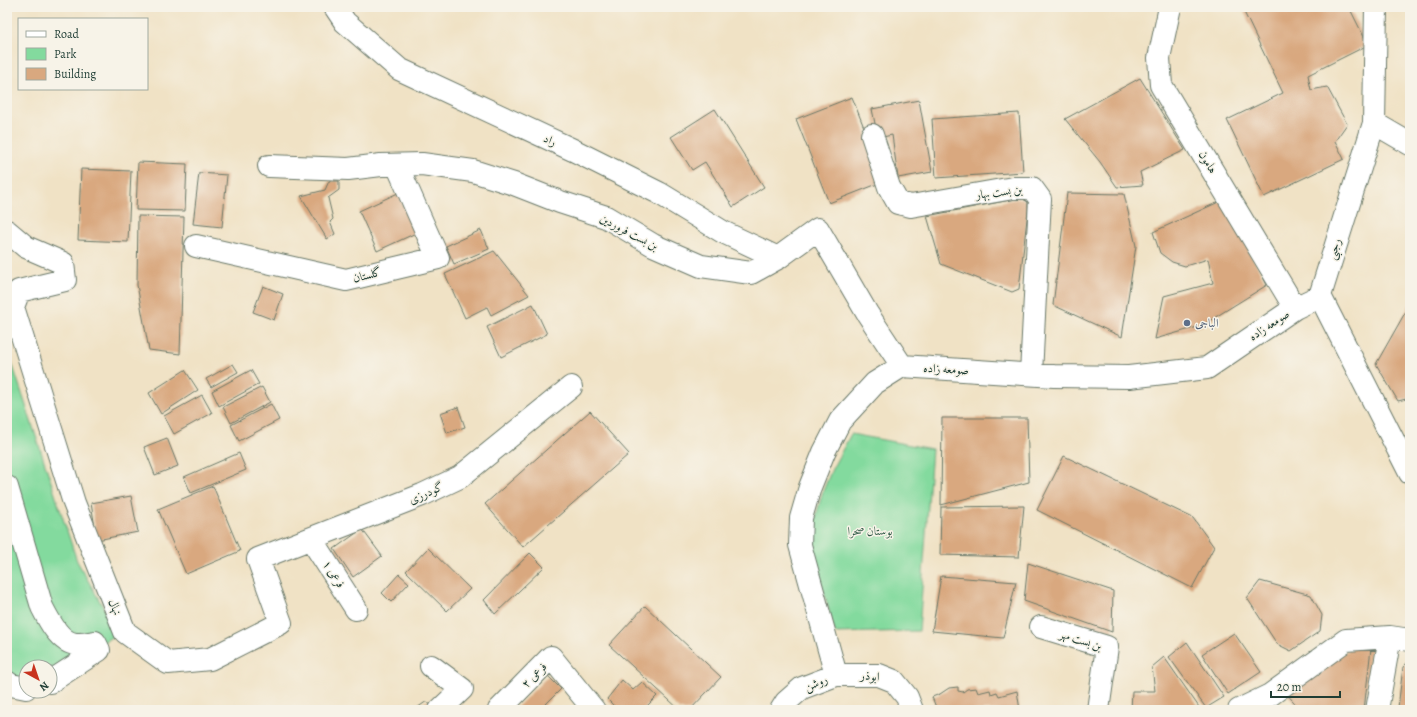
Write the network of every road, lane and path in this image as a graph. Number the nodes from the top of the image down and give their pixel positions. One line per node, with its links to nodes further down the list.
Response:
1 (334, 7): 11 (street, راد)
2 (1170, 7): 13 (street, هامون)
3 (1376, 7): 4 (street, رجبی)
4 (1374, 123): 6 (street); 12 (street, رجبی)
5 (872, 135): 16 (street, بن بست بهار)
6 (1410, 144)
7 (397, 164): 8 (street, بن بست فروردین); 10 (street, گلستان); 11 (street, بن بست فروردین)
8 (269, 166)
9 (7, 231): 14 (street)
10 (196, 246)
11 (778, 258): 15 (street, بن بست فروردین)
12 (1320, 296): 13 (street, صومعه زاده); 18 (street)
13 (1295, 308): 16 (street, صومعه زاده)
14 (11, 316): 21 (street, نهال)
15 (902, 366): 16 (street, صومعه زاده); 26 (street)
16 (1031, 374)
17 (572, 387): 20 (street, گودرزی)
18 (1410, 473)
19 (7, 487): 27 (street)
20 (311, 539): 21 (street, گودرزی); 22 (street, فرعی ۱)
21 (258, 560)
22 (356, 609)
23 (1041, 626): 35 (street, بن بست مهر)
24 (1400, 639): 36 (street); 37 (street)
25 (431, 666): 31 (street)
26 (836, 675): 33 (street, روشن); 34 (street, ابوذر)
27 (58, 677)
28 (7, 682): 29 (street)
29 (18, 686)
30 (586, 707): 32 (street, فرعی ۲)
31 (440, 710)
32 (499, 710)
33 (781, 710)
34 (912, 710)
35 (1098, 710)
36 (1239, 710)
37 (1377, 710)

